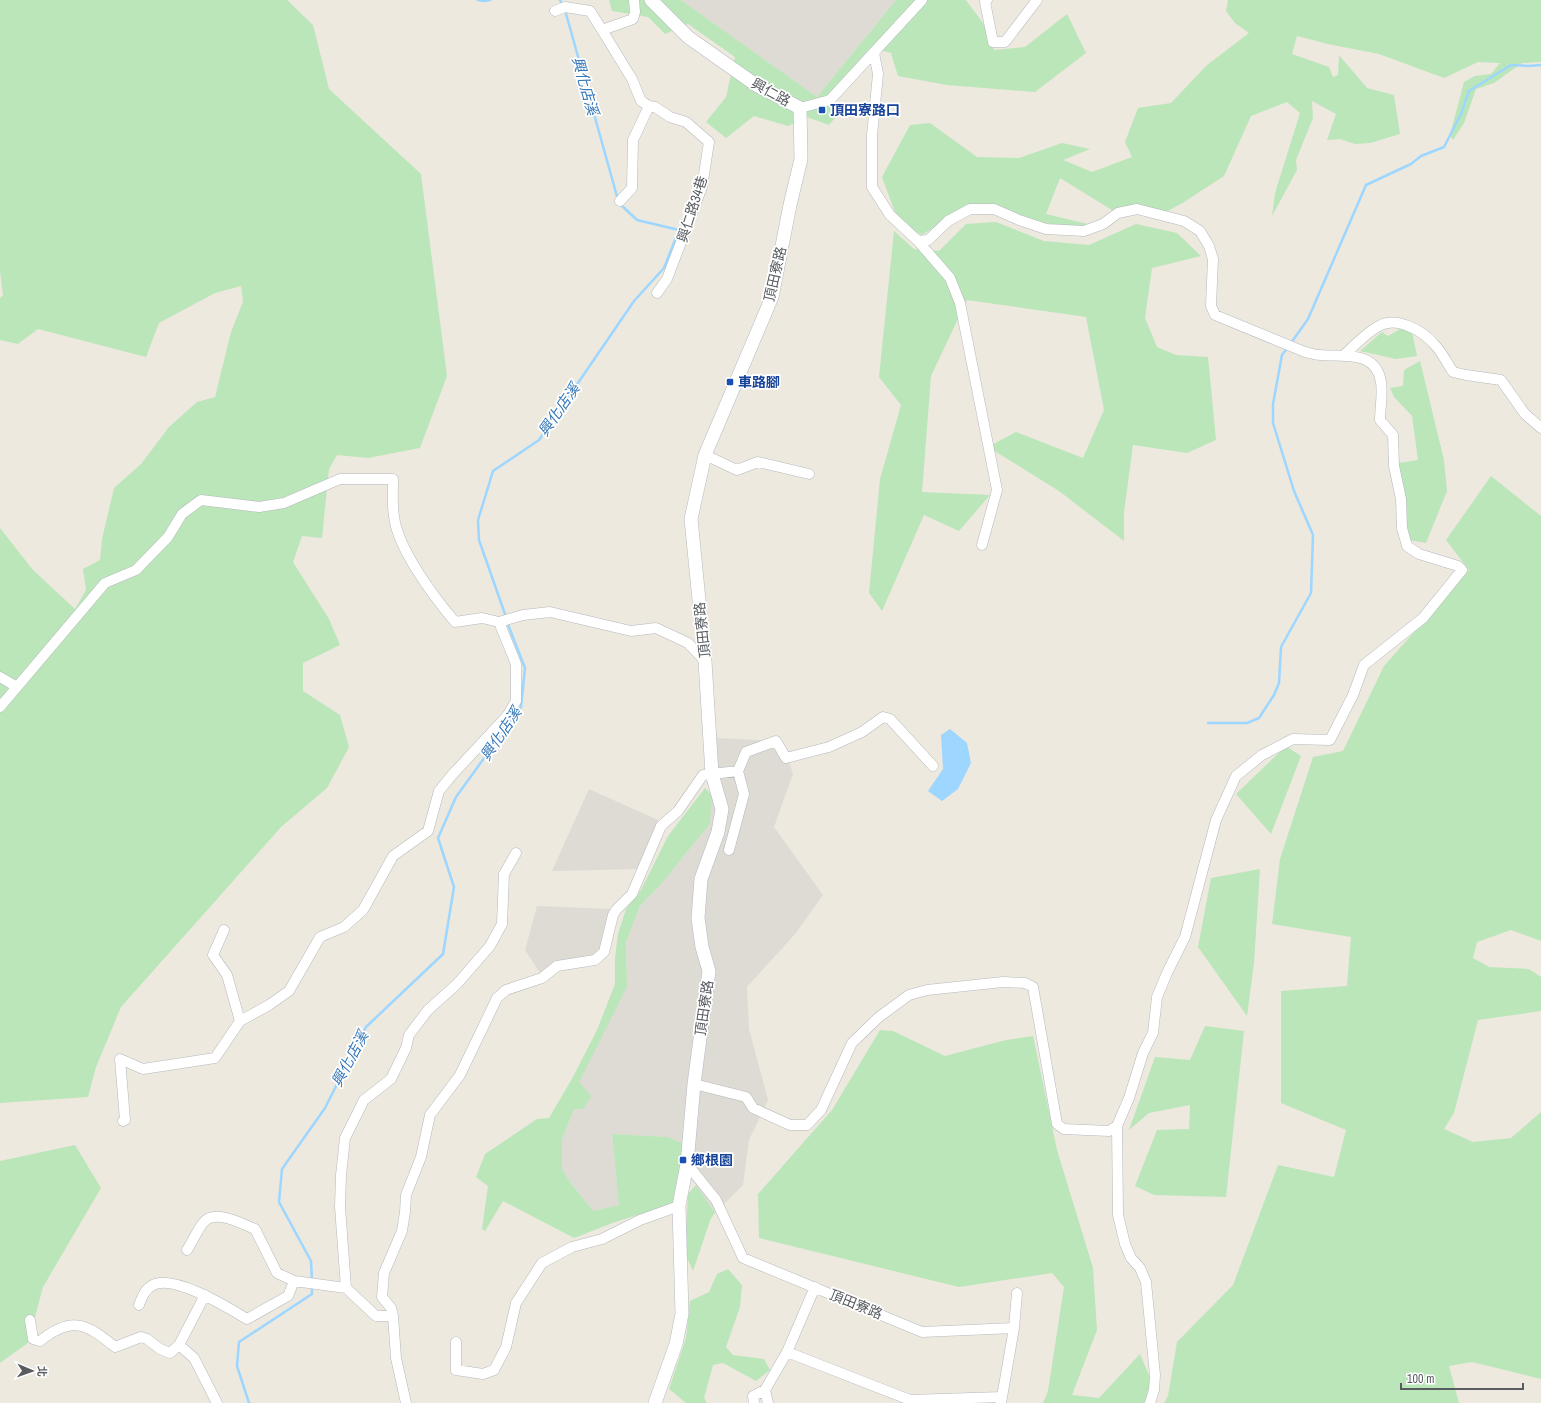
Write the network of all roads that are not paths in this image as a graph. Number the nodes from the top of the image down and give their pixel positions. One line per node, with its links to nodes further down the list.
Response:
1 (634, 0): 7 (street)
2 (651, 0): 10 (street, 興仁路)
3 (922, 0): 8 (street, 興仁路)
4 (987, 0): 5 (street)
5 (1037, 0)
6 (555, 12): 7 (street, 興仁路34巷)
7 (602, 30): 9 (street, 興仁路34巷)
8 (874, 53): 10 (street, 興仁路); 12 (street)
9 (649, 106): 11 (street); 13 (street, 興仁路34巷)
10 (800, 108): 16 (street, 頂田寮路)
11 (620, 201)
12 (918, 241): 14 (street); 18 (street)
13 (657, 293)
14 (1343, 356): 15 (street); 33 (street)
15 (1541, 428)
16 (705, 455): 17 (street); 20 (street, 頂田寮路)
17 (810, 474)
18 (982, 545)
19 (499, 622): 20 (street); 22 (street); 30 (street)
20 (705, 661): 26 (street, 頂田寮路)
21 (0, 677): 22 (street)
22 (17, 687): 23 (street)
23 (0, 707)
24 (933, 766): 25 (street)
25 (738, 771): 26 (street); 27 (street)
26 (712, 774): 31 (street, 頂田寮路); 43 (street)
27 (728, 850)
28 (516, 853): 39 (street)
29 (224, 930): 30 (street)
30 (240, 1022): 32 (street)
31 (694, 1084): 33 (street); 34 (street, 頂田寮路)
32 (123, 1122)
33 (1117, 1126): 56 (street)
34 (687, 1164): 35 (street, 頂田寮路); 38 (street, 頂田寮路)
35 (679, 1206): 46 (street); 53 (street, 頂田寮路)
36 (187, 1250): 37 (street)
37 (294, 1281): 39 (street); 41 (street)
38 (815, 1287): 45 (street, 頂田寮路); 48 (street)
39 (346, 1288): 43 (street)
40 (1017, 1293): 45 (street)
41 (205, 1295): 42 (street); 47 (street)
42 (139, 1305)
43 (394, 1316): 52 (street)
44 (30, 1320): 47 (street)
45 (1014, 1328): 50 (street)
46 (456, 1342)
47 (179, 1345): 51 (street)
48 (787, 1352): 49 (street); 50 (street)
49 (765, 1390): 54 (street); 55 (street)
50 (1002, 1400)
51 (217, 1403)
52 (406, 1403)
53 (655, 1403)
54 (754, 1403)
55 (768, 1403)
56 (1150, 1403)

